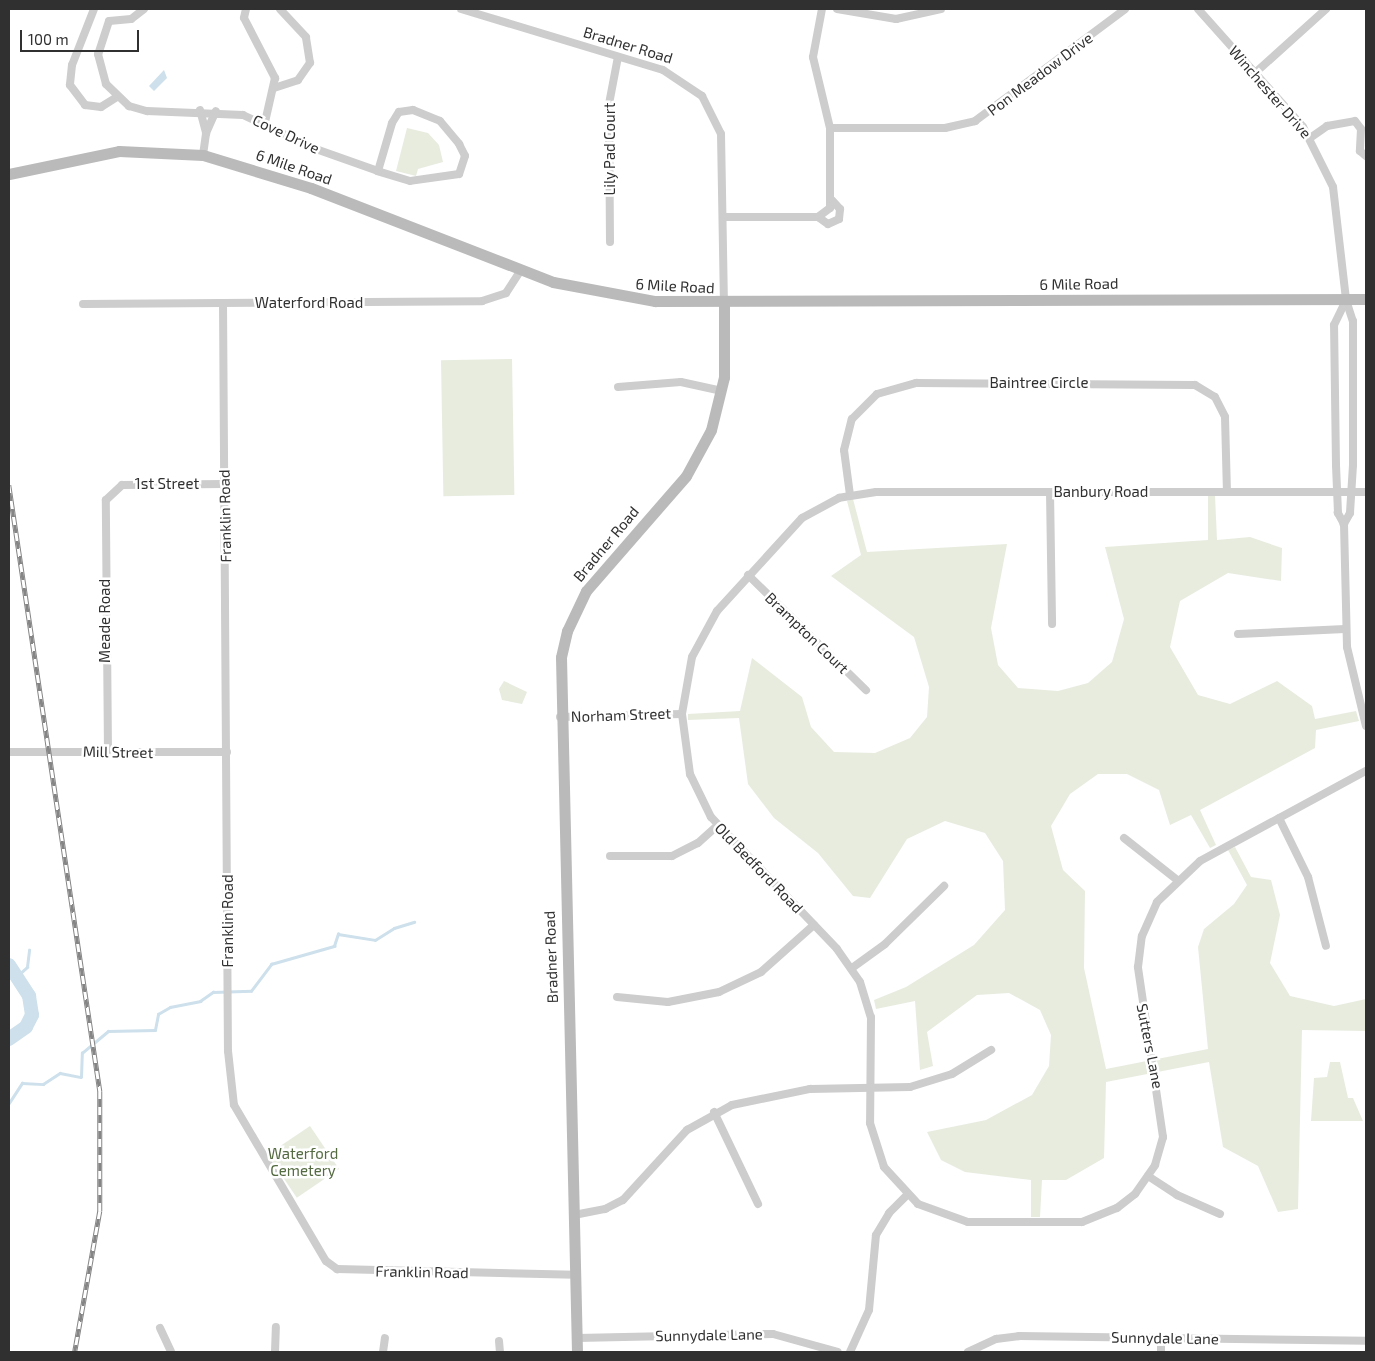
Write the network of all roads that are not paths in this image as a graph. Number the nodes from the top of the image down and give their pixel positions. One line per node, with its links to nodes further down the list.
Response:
1 (144, 9): 12 (street)
2 (246, 9): 15 (street)
3 (280, 9): 15 (street)
4 (461, 9): 13 (street, Bradner Road)
5 (822, 9): 20 (street)
6 (837, 9): 7 (street)
7 (941, 9)
8 (1125, 9): 20 (street, Pon Meadow Drive)
9 (1198, 9): 14 (street, Winchester Drive)
10 (1326, 9): 14 (street)
11 (94, 11): 12 (street); 16 (street)
12 (109, 21): 16 (street)
13 (618, 57): 28 (street, Bradner Road); 30 (street, Lily Pad Court)
14 (1255, 73): 22 (street, Winchester Drive)
15 (274, 88): 19 (street)
16 (117, 97): 17 (street, Cove Drive)
17 (200, 110): 18 (street, Cove Drive); 21 (street)
18 (216, 112): 19 (street, Cove Drive); 21 (street)
19 (265, 122): 25 (street, Cove Drive)
20 (830, 128): 27 (street)
21 (206, 133): 23 (street)
22 (1310, 138): 24 (street); 32 (street, Winchester Drive)
23 (203, 156): 26 (street, 6 Mile Road); 31 (street, 6 Mile Road)
24 (1366, 156)
25 (378, 171): 25 (street, Cove Drive)
26 (9, 174)
27 (832, 200): 29 (street); 29 (street)
28 (723, 217): 29 (street); 35 (street, Bradner Road)
29 (818, 217)
30 (610, 242)
31 (521, 270): 34 (street, Waterford Road); 35 (street, 6 Mile Road)
32 (1346, 300): 33 (street, 6 Mile Road); 35 (street, 6 Mile Road); 43 (street, Winchester Drive); 44 (street, Winchester Drive)
33 (1366, 300)
34 (223, 303): 36 (street, Waterford Road); 39 (street, Franklin Road)
35 (724, 303): 38 (street, Bradner Road)
36 (83, 304)
37 (618, 387): 38 (street)
38 (722, 391): 54 (street, Bradner Road)
39 (224, 484): 40 (street, 1st Street); 58 (street, Franklin Road)
40 (112, 491): 57 (street, Meade Road)
41 (1050, 492): 42 (street, Banbury Road); 46 (street, Banbury Road); 49 (street)
42 (1227, 492): 43 (street, Banbury Road); 46 (street, Baintree Circle)
43 (1337, 492): 44 (street, Banbury Road); 47 (street, Winchester Drive)
44 (1352, 492): 45 (street, Banbury Road); 47 (street, Winchester Drive)
45 (1366, 492)
46 (850, 495): 48 (street, Old Bedford Road)
47 (1344, 524): 50 (street, Winchester Drive)
48 (748, 575): 52 (street, Brampton Court); 53 (street, Old Bedford Road)
49 (1052, 624)
50 (1345, 629): 51 (street); 55 (street, Winchester Drive)
51 (1238, 634)
52 (866, 690)
53 (682, 714): 54 (street, Norham Street); 61 (street, Old Bedford Road)
54 (560, 717): 77 (street, Bradner Road)
55 (1366, 726)
56 (9, 752): 57 (street, Mill Street)
57 (108, 752): 58 (street, Mill Street)
58 (227, 752): 78 (street, Franklin Road)
59 (1366, 771): 60 (street, Sutters Lane)
60 (1279, 818): 64 (street, Sutters Lane); 67 (street)
61 (717, 826): 63 (street); 66 (street, Old Bedford Road)
62 (1124, 838): 64 (street)
63 (610, 856)
64 (1176, 879): 73 (street, Sutters Lane)
65 (944, 886): 68 (street)
66 (814, 925): 68 (street, Old Bedford Road); 69 (street)
67 (1326, 946)
68 (852, 968): 71 (street, Old Bedford Road)
69 (618, 998)
70 (991, 1050): 71 (street)
71 (868, 1089): 72 (street); 74 (street, Old Bedford Road)
72 (714, 1112): 75 (street); 77 (street)
73 (1148, 1176): 74 (street, Sutters Lane); 76 (street)
74 (907, 1195): 92 (street)
75 (758, 1204)
76 (1220, 1214)
77 (574, 1215): 78 (street, Bradner Road)
78 (575, 1274): 82 (street, Bradner Road)
79 (276, 1327): 87 (street)
80 (160, 1328): 86 (street)
81 (385, 1338): 88 (street)
82 (577, 1338): 90 (street, Bradner Road); 91 (street, Sunnydale Lane)
83 (1161, 1338): 85 (street, Sunnydale Lane); 93 (street, Sunnydale Lane); 94 (street)
84 (500, 1341): 89 (street)
85 (1366, 1341)
86 (171, 1352)
87 (275, 1352)
88 (382, 1352)
89 (500, 1352)
90 (577, 1352)
91 (838, 1352)
92 (850, 1352)
93 (968, 1352)
94 (1161, 1352)

